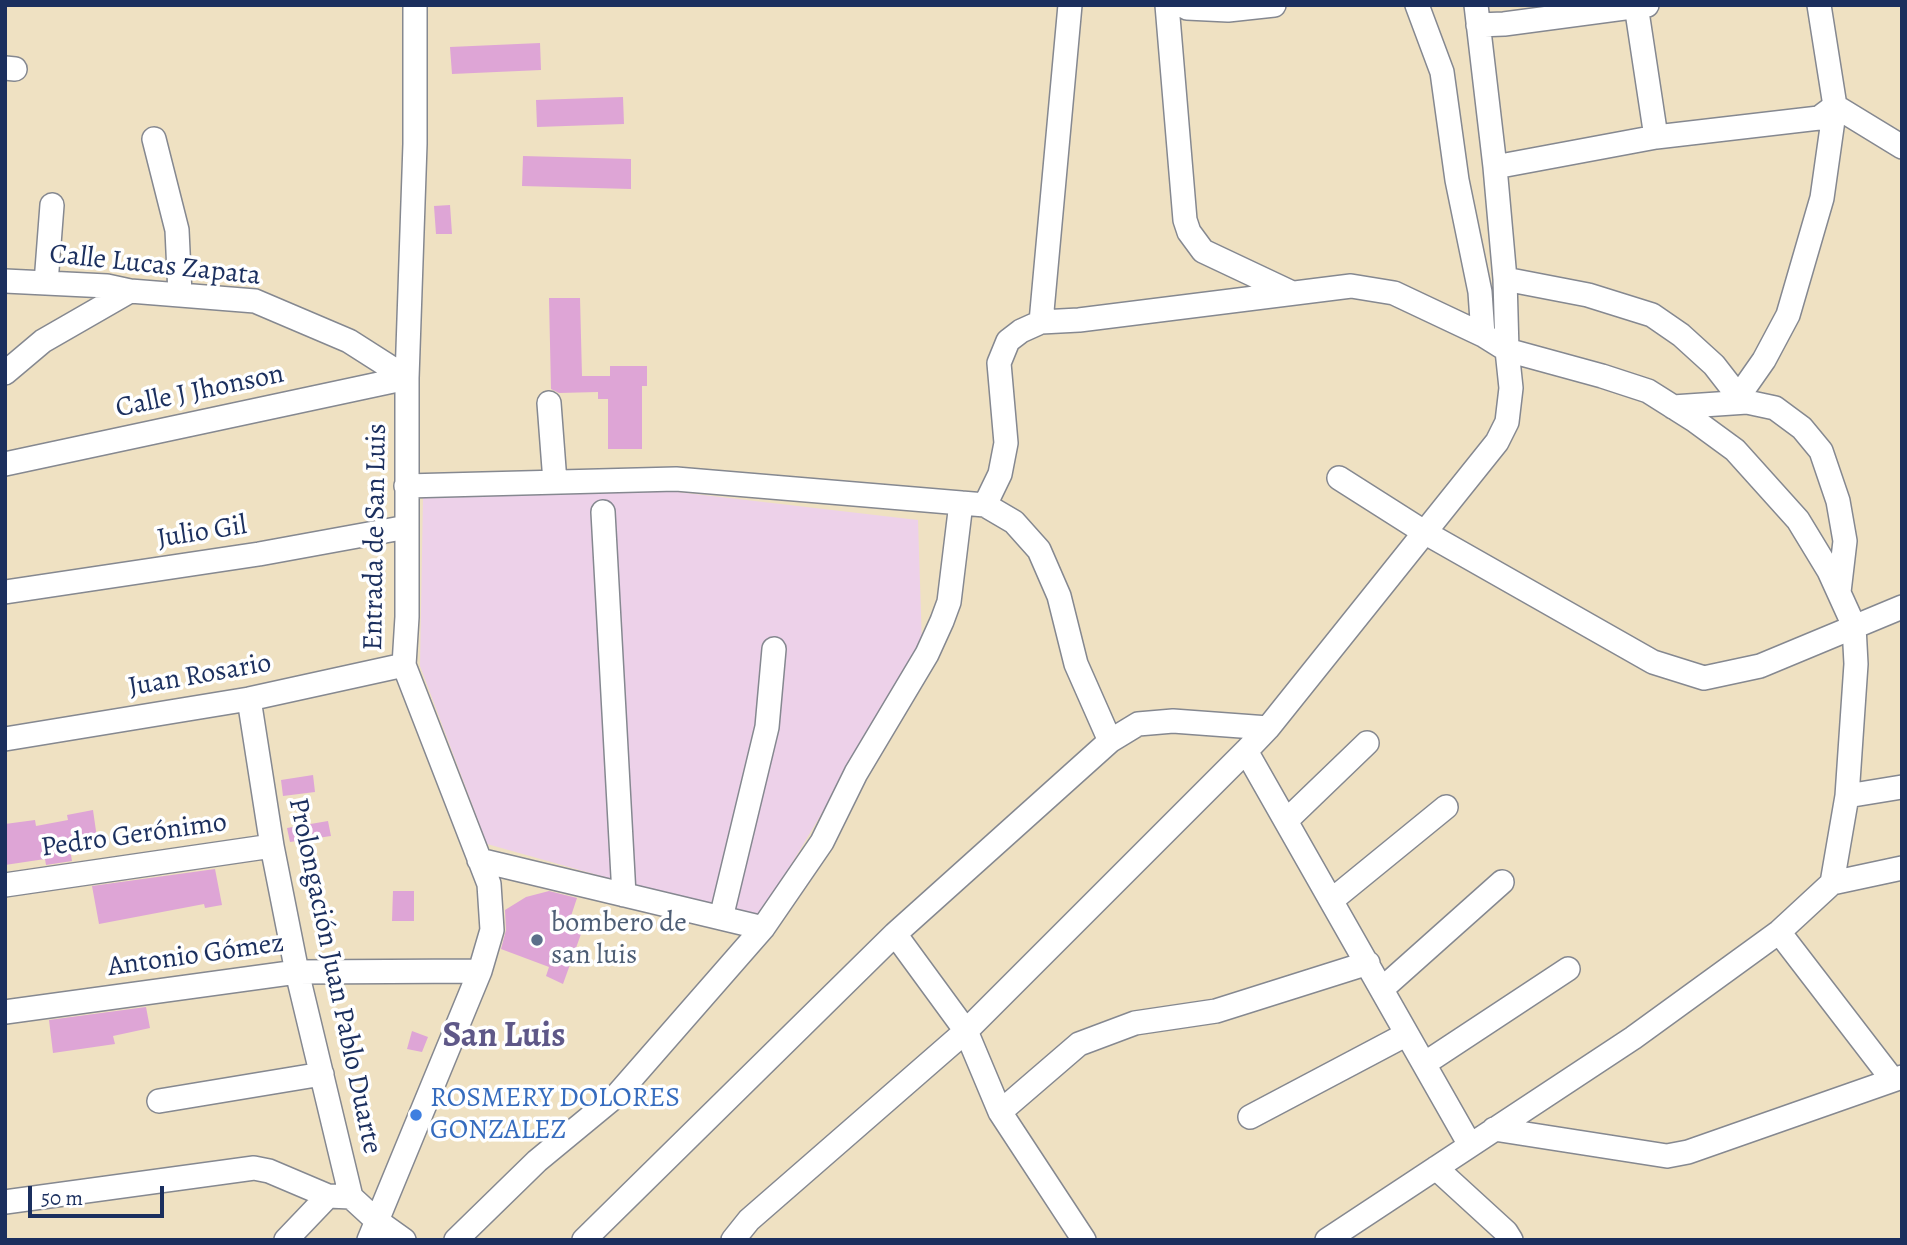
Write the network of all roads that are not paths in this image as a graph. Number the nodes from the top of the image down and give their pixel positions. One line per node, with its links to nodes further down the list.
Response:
1 (415, 5): 27 (street, Entrada de San Luis)
2 (1070, 5): 23 (street)
3 (1167, 5): 21 (street)
4 (1182, 5): 5 (street)
5 (1273, 5)
6 (1401, 5): 9 (street)
7 (1819, 5): 11 (street)
8 (1640, 6): 10 (street); 12 (street)
9 (1419, 11): 24 (street)
10 (1477, 15): 15 (street)
11 (1835, 106): 12 (street); 14 (street); 17 (street)
12 (1656, 138): 15 (street)
13 (154, 139): 22 (street)
14 (1902, 147)
15 (1495, 167): 17 (street)
16 (52, 205): 19 (street)
17 (1505, 279): 25 (street)
18 (5, 281): 19 (street, Calle Lucas Zapata)
19 (46, 283): 20 (street, Calle Lucas Zapata)
20 (130, 291): 22 (street, Calle Lucas Zapata); 26 (street)
21 (1294, 293): 23 (street); 24 (street)
22 (180, 294): 27 (street, Calle Lucas Zapata)
23 (1041, 322): 35 (street)
24 (1483, 335): 25 (street)
25 (1507, 350): 29 (street); 38 (street)
26 (5, 373)
27 (407, 378): 30 (street, Calle J Jhonson); 33 (street, Entrada de San Luis)
28 (549, 403): 32 (street)
29 (1673, 407): 40 (street); 40 (street)
30 (5, 464)
31 (1339, 478): 38 (street)
32 (555, 482): 33 (street); 34 (street)
33 (406, 486): 37 (street, Entrada de San Luis)
34 (961, 503): 35 (street); 64 (street)
35 (985, 505): 48 (street)
36 (603, 512): 61 (street)
37 (407, 527): 39 (street, Julio Gil); 44 (street, Entrada de San Luis)
38 (1424, 532): 42 (street); 46 (street)
39 (5, 592)
40 (1839, 592): 42 (street)
41 (1902, 607): 42 (street)
42 (1854, 625): 52 (street)
43 (774, 649): 63 (street)
44 (404, 665): 45 (street, Juan Rosario); 56 (street, Entrada de San Luis)
45 (249, 699): 47 (street, Juan Rosario); 55 (street, Prolongación Juan Pablo Duarte)
46 (1268, 728): 48 (street); 50 (street)
47 (5, 739)
48 (1110, 741): 66 (street)
49 (1367, 743): 54 (street)
50 (1246, 751): 54 (street); 73 (street)
51 (1902, 787): 52 (street)
52 (1847, 796): 59 (street)
53 (1446, 807): 62 (street)
54 (1287, 820): 62 (street)
55 (272, 846): 60 (street, Pedro Gerónimo); 70 (street, Prolongación Juan Pablo Duarte)
56 (479, 860): 61 (street); 69 (street, Entrada de San Luis)
57 (1902, 868): 59 (street)
58 (1502, 882): 71 (street)
59 (1832, 883): 65 (street)
60 (5, 884)
61 (624, 895): 63 (street)
62 (1332, 900): 67 (street)
63 (721, 918): 64 (street)
64 (763, 928): 91 (street)
65 (1779, 932): 77 (street); 81 (street)
66 (895, 934): 73 (street); 92 (street)
67 (1368, 963): 71 (street); 79 (street)
68 (1568, 969): 75 (street)
69 (480, 971): 70 (street, Antonio Gómez); 87 (street, Entrada de San Luis)
70 (297, 972): 72 (street, Antonio Gómez); 76 (street, Prolongación Juan Pablo Duarte)
71 (1382, 989): 74 (street)
72 (5, 1012)
73 (966, 1031): 79 (street); 93 (street)
74 (1407, 1034): 75 (street); 80 (street)
75 (1424, 1064): 82 (street)
76 (322, 1074): 78 (street); 85 (street, Prolongación Juan Pablo Duarte)
77 (1897, 1078): 81 (street)
78 (159, 1101)
79 (1000, 1112): 94 (street)
80 (1250, 1117)
81 (1493, 1129): 82 (street)
82 (1470, 1145): 83 (street)
83 (1436, 1168): 88 (street); 95 (street)
84 (328, 1195): 85 (street); 86 (street); 89 (street)
85 (351, 1196): 87 (street, Prolongación Juan Pablo Duarte)
86 (5, 1202)
87 (373, 1230): 90 (street, Prolongación Juan Pablo Duarte)
88 (1329, 1239)
89 (286, 1240)
90 (404, 1240)
91 (456, 1240)
92 (584, 1240)
93 (733, 1240)
94 (1084, 1240)
95 (1511, 1240)

